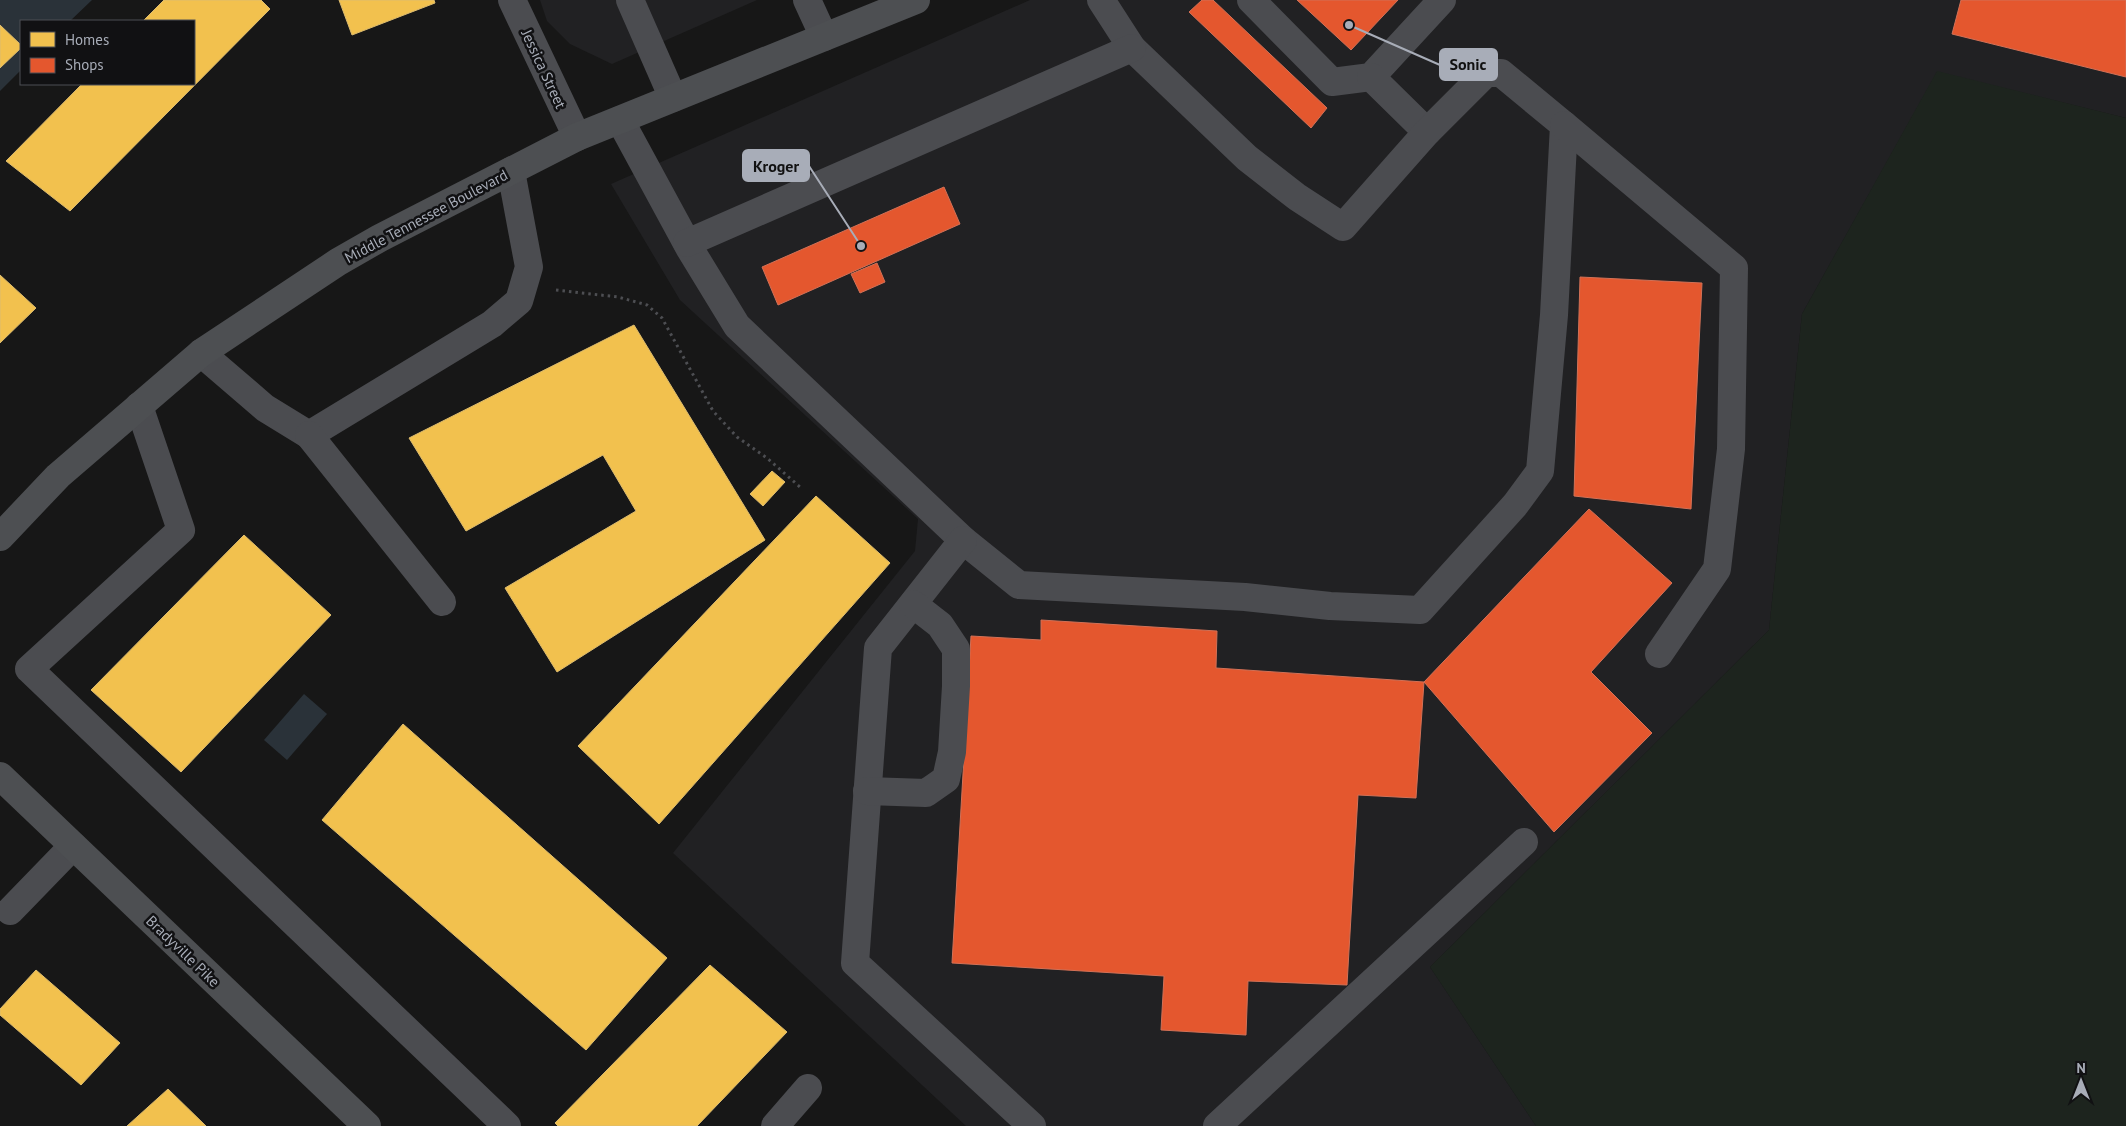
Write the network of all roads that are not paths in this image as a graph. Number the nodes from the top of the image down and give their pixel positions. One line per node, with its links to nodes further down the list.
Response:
1 (512, 0): 15 (street, Jessica Street)
2 (630, 0): 11 (street)
3 (807, 0): 8 (street)
4 (916, 0): 8 (main road, Middle Tennessee Boulevard)
5 (1101, 0): 9 (street)
6 (1251, 0): 10 (street)
7 (1442, 0): 10 (street)
8 (824, 37): 11 (main road, Middle Tennessee Boulevard)
9 (1132, 48): 14 (street); 17 (street)
10 (1371, 77): 14 (street)
11 (673, 98): 12 (main road, Middle Tennessee Boulevard)
12 (620, 120): 15 (main road, Middle Tennessee Boulevard); 17 (street)
13 (1564, 125): 14 (street); 22 (street); 25 (street)
14 (1427, 132)
15 (576, 137): 16 (main road, Middle Tennessee Boulevard)
16 (511, 171): 18 (main road, Middle Tennessee Boulevard); 20 (street)
17 (687, 243): 22 (street)
18 (201, 353): 19 (main road, Middle Tennessee Boulevard); 20 (street)
19 (139, 406): 21 (main road, Middle Tennessee Boulevard); 33 (street)
20 (309, 435): 23 (street)
21 (0, 537)
22 (963, 540): 24 (street)
23 (442, 602)
24 (913, 604): 27 (street); 27 (street)
25 (1659, 654)
26 (0, 776): 29 (main road, Bradyville Pike)
27 (868, 791): 35 (street)
28 (1524, 842): 36 (street)
29 (73, 846): 30 (street); 32 (main road, Bradyville Pike)
30 (10, 911)
31 (808, 1088): 34 (street)
32 (367, 1126)
33 (507, 1126)
34 (775, 1126)
35 (1032, 1126)
36 (1217, 1126)

